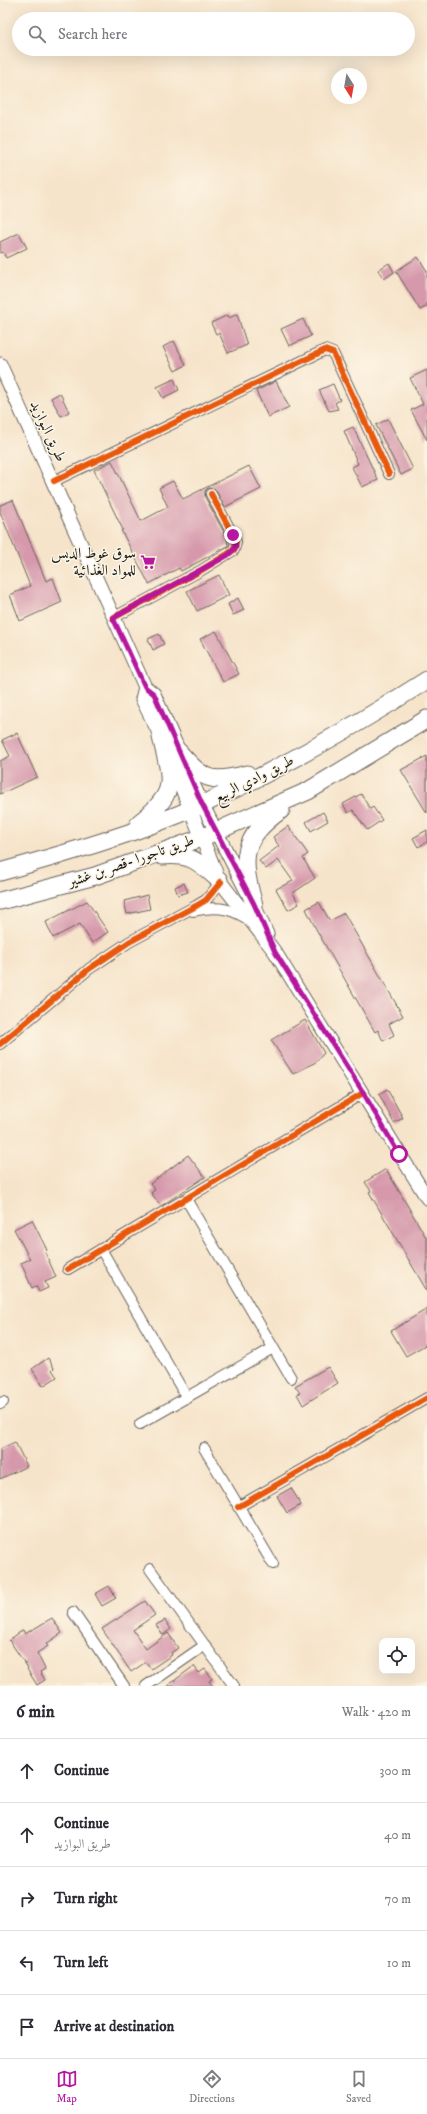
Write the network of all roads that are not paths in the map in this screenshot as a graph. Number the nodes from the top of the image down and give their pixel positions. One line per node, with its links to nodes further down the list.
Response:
1 (0, 364): 3 (main road, طريق البوازيد)
2 (389, 474): 3 (street)
3 (54, 482): 5 (main road, طريق البوازيد)
4 (211, 494): 5 (street)
5 (113, 618): 7 (main road, طريق البوازيد)
6 (427, 680): 11 (highway, طريق وادي الربيع)
7 (145, 687): 9 (main road); 10 (main road)
8 (427, 719): 12 (highway, طريق تاجورا -قصر بن غشير)
9 (161, 737): 13 (main road); 14 (highway)
10 (179, 752): 11 (highway); 13 (main road)
11 (288, 763): 13 (highway, طريق وادي الربيع)
12 (308, 791): 15 (highway, طريق تاجورا -قصر بن غشير); 21 (highway)
13 (196, 807): 14 (highway, طريق وادي الربيع); 15 (main road)
14 (125, 834): 17 (highway, طريق وادي الربيع)
15 (208, 835): 16 (highway, طريق تاجورا -قصر بن غشير); 18 (main road); 21 (main road)
16 (146, 857): 18 (highway); 19 (highway, طريق تاجورا -قصر بن غشير)
17 (0, 872)
18 (220, 881): 20 (street); 21 (main road)
19 (0, 901)
20 (185, 912): 21 (street); 22 (street)
21 (251, 912): 23 (main road)
22 (0, 1044)
23 (363, 1093): 24 (main road); 25 (street)
24 (427, 1198)
25 (186, 1199): 26 (street); 28 (street)
26 (101, 1249): 27 (street); 30 (street)
27 (68, 1269)
28 (273, 1348): 29 (street); 30 (street)
29 (291, 1378)
30 (186, 1398): 32 (street)
31 (427, 1398): 34 (street)
32 (140, 1424)
33 (204, 1448): 34 (street)
34 (238, 1507): 35 (street)
35 (273, 1564)
36 (150, 1569): 38 (street)
37 (73, 1612): 39 (street)
38 (205, 1645): 40 (street); 41 (street)
39 (124, 1686)
40 (146, 1686)
41 (234, 1686)

